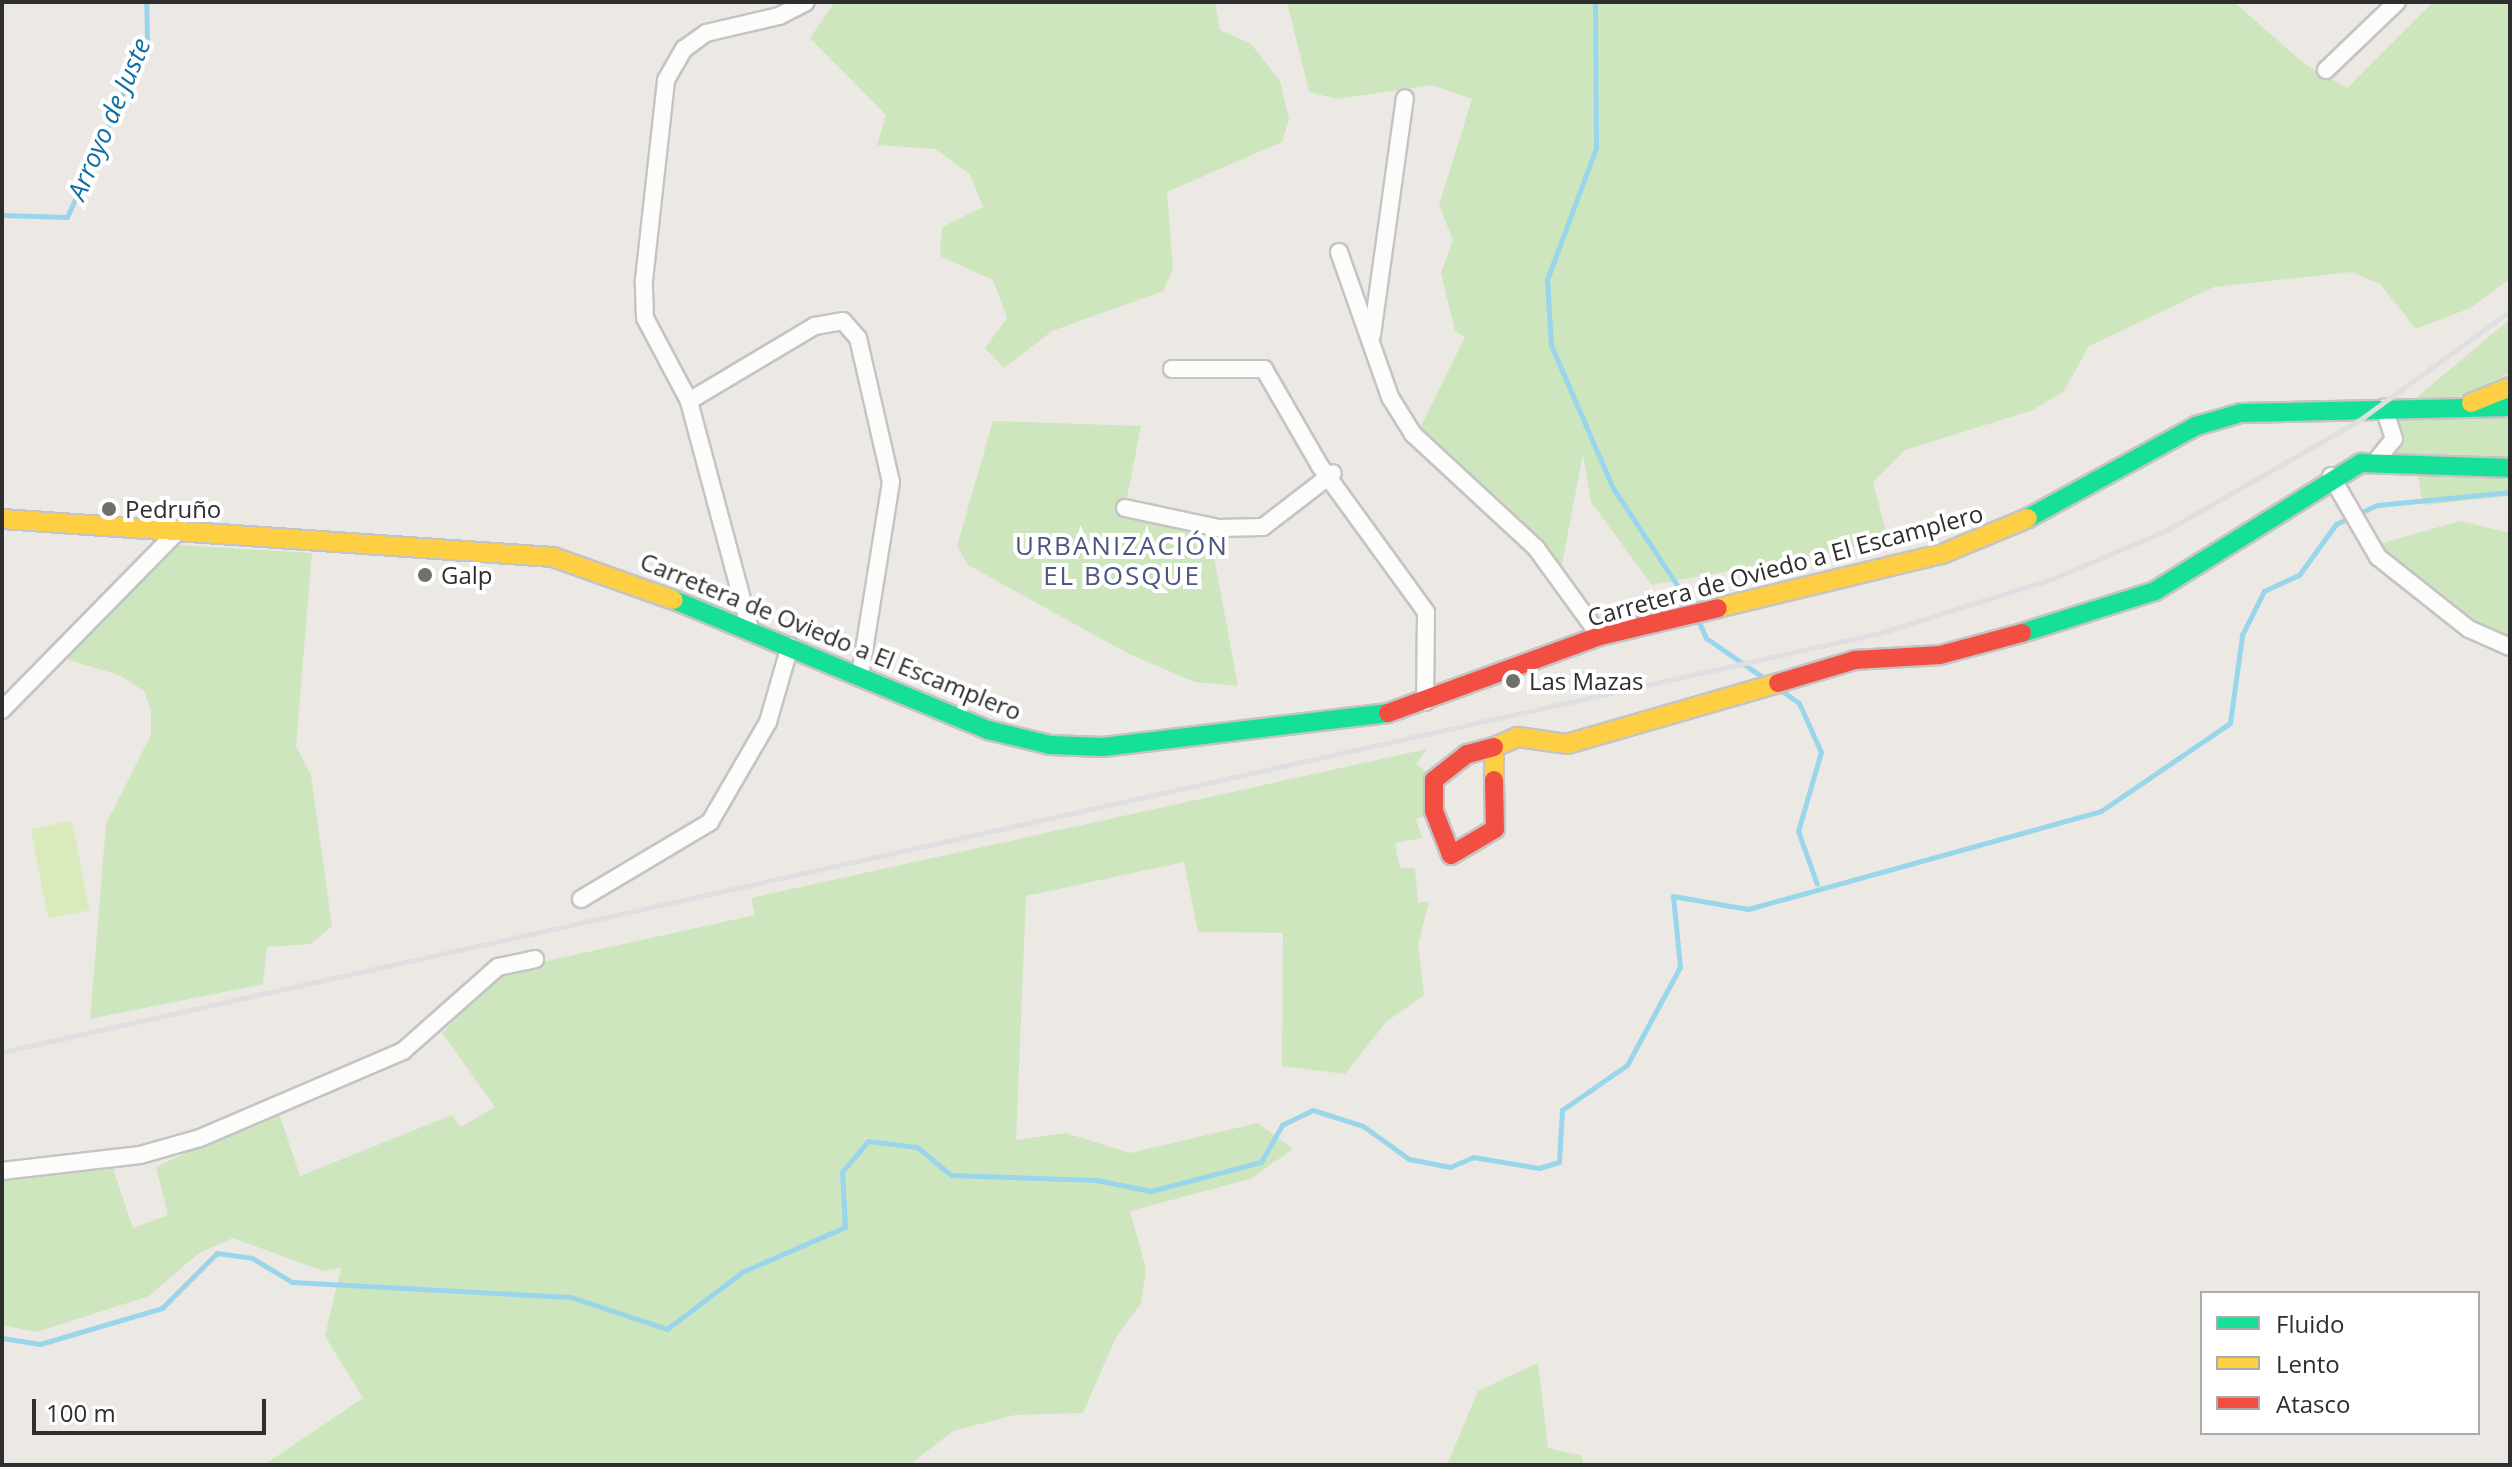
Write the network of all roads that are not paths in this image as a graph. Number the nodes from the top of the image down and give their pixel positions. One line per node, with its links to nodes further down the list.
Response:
1 (806, 2): 9 (street)
2 (2397, 2): 3 (street)
3 (2326, 70)
4 (1405, 98): 6 (street)
5 (1339, 252): 6 (street)
6 (1371, 345): 21 (street)
7 (1172, 369): 15 (street)
8 (2510, 387): 12 (street, Carretera de Oviedo a El Escamplero)
9 (689, 401): 20 (street); 24 (street)
10 (2510, 407): 12 (street, Carretera de Oviedo a El Escamplero)
11 (2384, 408): 12 (street, Carretera de Oviedo a El Escamplero); 13 (street); 21 (street, Carretera de Oviedo a El Escamplero)
12 (2451, 409)
13 (2376, 461): 14 (street); 16 (street)
14 (2510, 468)
15 (1333, 473): 17 (street); 25 (street)
16 (2331, 476): 23 (street); 27 (street)
17 (1125, 508)
18 (2, 519): 19 (street, Carretera de Oviedo a El Escamplero)
19 (180, 529): 20 (street, Carretera de Oviedo a El Escamplero); 26 (street)
20 (750, 629): 22 (street, Carretera de Oviedo a El Escamplero)
21 (1600, 636): 25 (street, Carretera de Oviedo a El Escamplero)
22 (790, 646): 24 (street, Carretera de Oviedo a El Escamplero); 28 (street)
23 (2510, 647)
24 (860, 676): 25 (street, Carretera de Oviedo a El Escamplero)
25 (1425, 702)
26 (2, 710)
27 (1494, 747): 27 (street)
28 (581, 899)
29 (535, 959): 30 (street)
30 (2, 1171)

